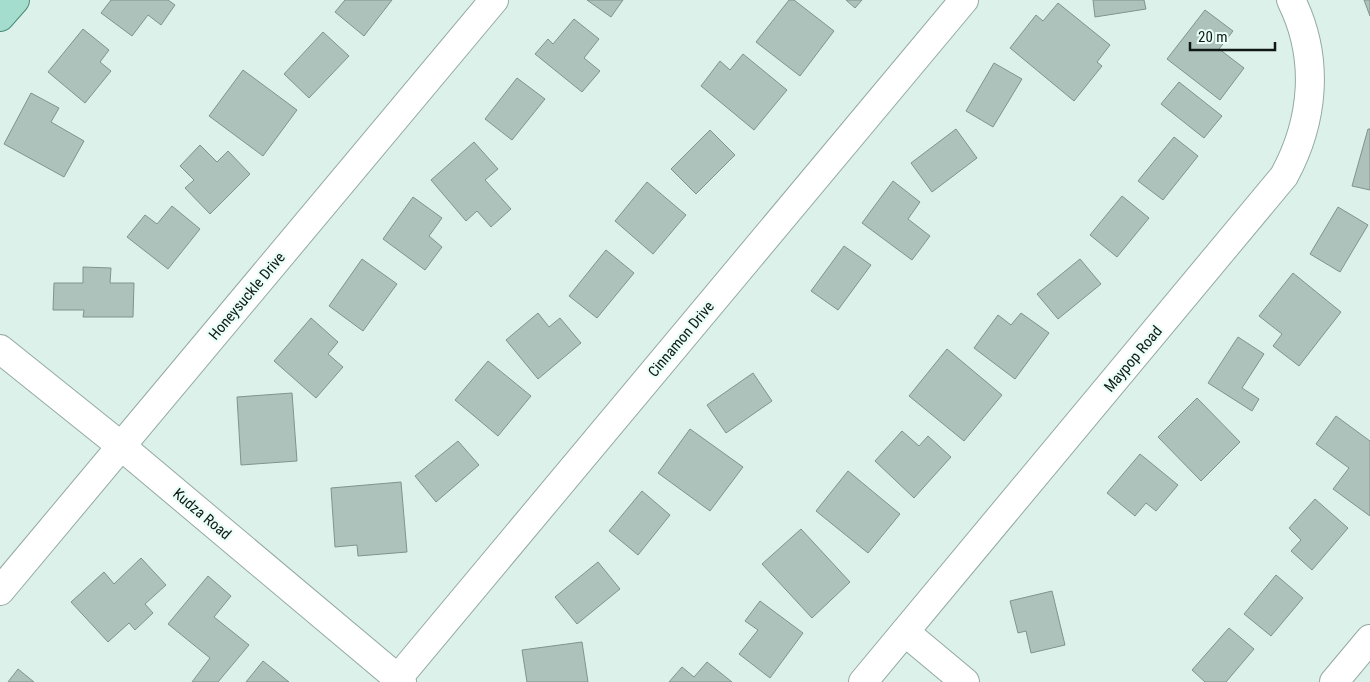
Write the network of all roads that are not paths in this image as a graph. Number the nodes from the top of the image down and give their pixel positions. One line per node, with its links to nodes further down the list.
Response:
1 (15, 0): 5 (main road)
2 (494, 0): 7 (street, Honeysuckle Drive)
3 (964, 0): 11 (street, Cinnamon Drive)
4 (1291, 0): 9 (street, Maypop Road)
5 (0, 17)
6 (0, 349): 7 (street, Kudza Road)
7 (121, 446): 8 (street, Honeysuckle Drive); 11 (street, Kudza Road)
8 (0, 591)
9 (905, 632): 12 (street, Maypop Road); 13 (street)
10 (1370, 639): 14 (street)
11 (400, 680)
12 (862, 682)
13 (965, 682)
14 (1334, 682)

